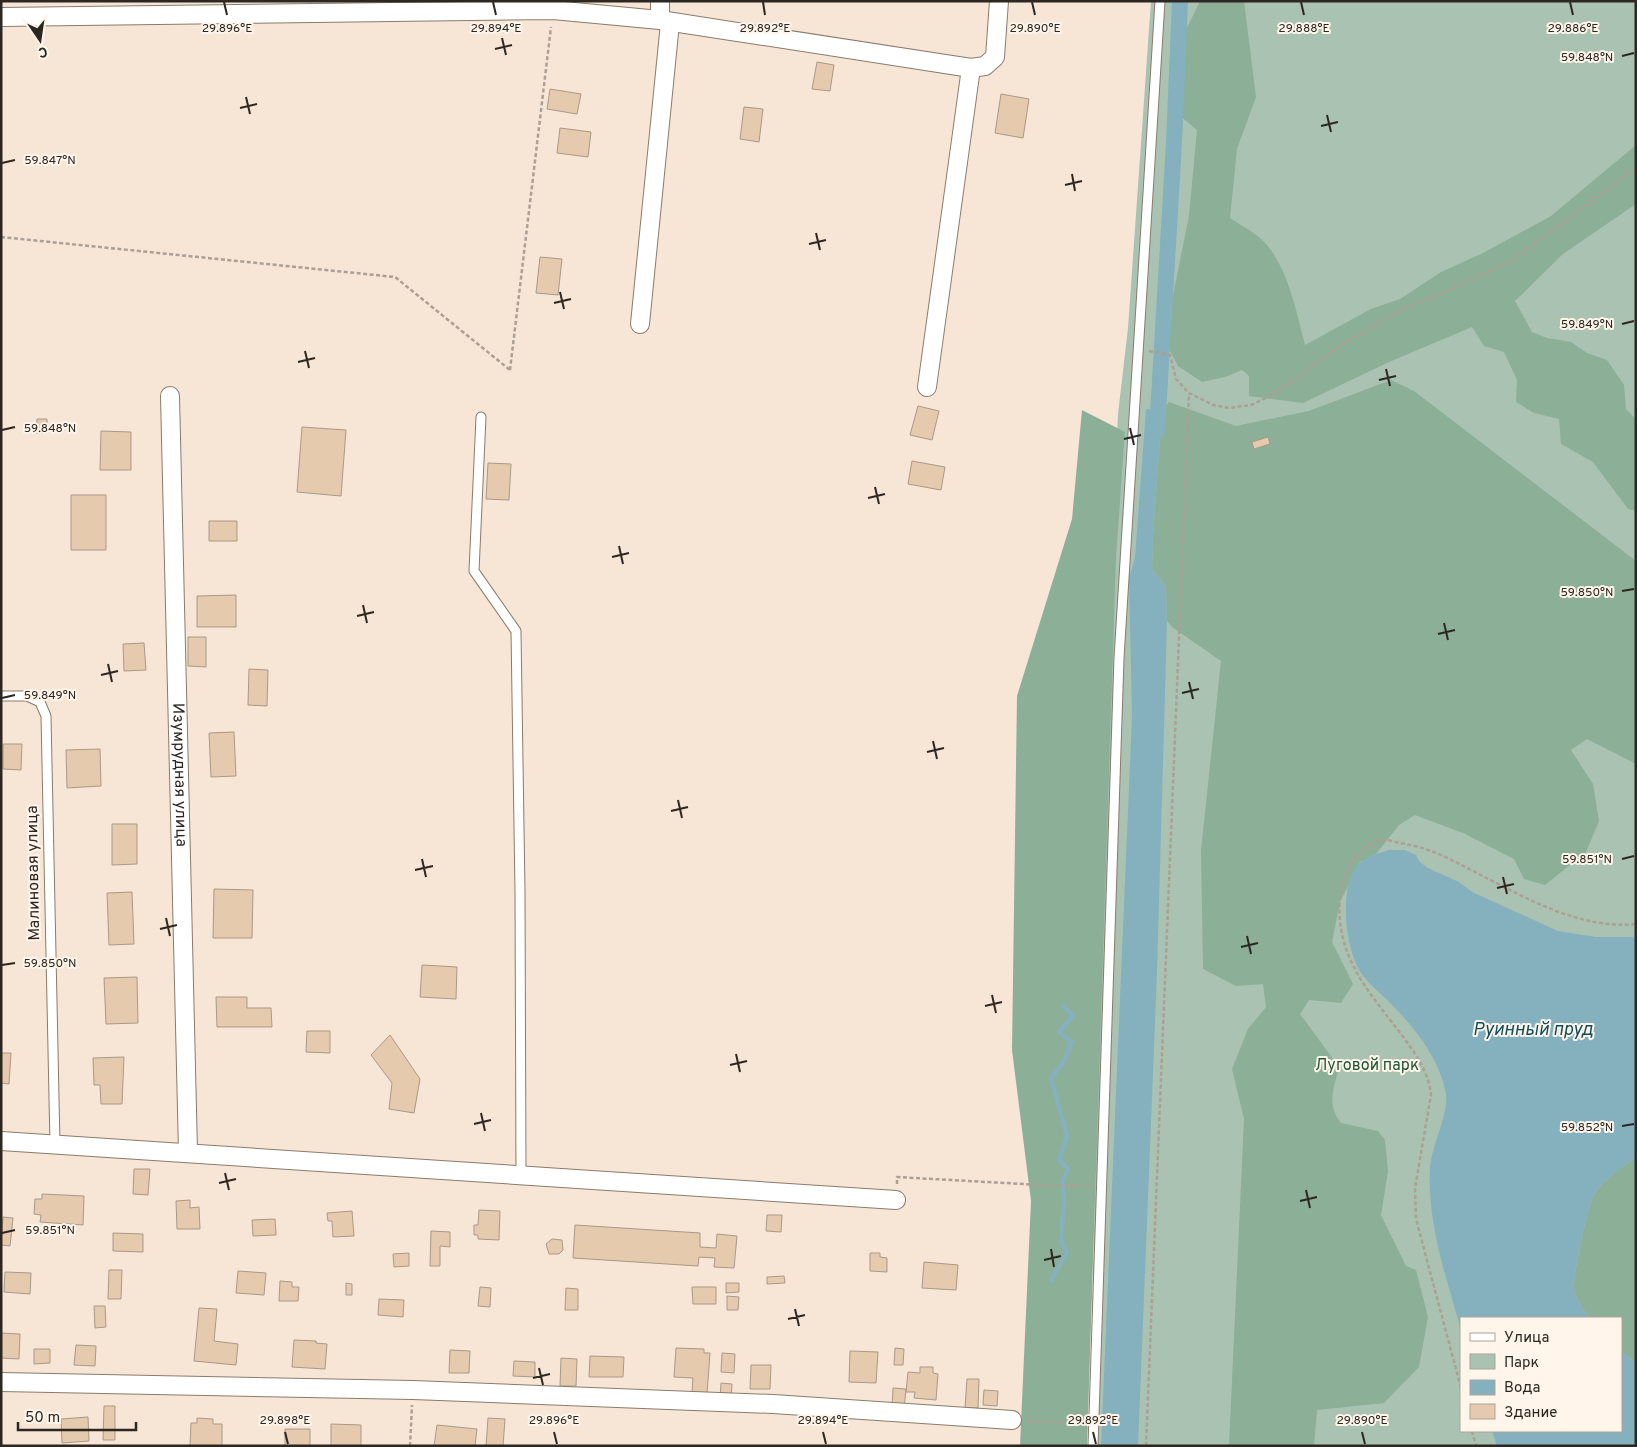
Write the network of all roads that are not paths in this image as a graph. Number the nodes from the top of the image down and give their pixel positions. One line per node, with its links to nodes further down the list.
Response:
1 (660, 1): 6 (street)
2 (999, 1): 7 (street)
3 (1160, 1): 20 (lane)
4 (474, 6): 5 (street); 6 (street)
5 (1, 17)
6 (665, 21): 7 (street); 8 (street)
7 (970, 68): 9 (street)
8 (640, 324)
9 (927, 387)
10 (170, 396): 15 (street, Изумрудная улица)
11 (480, 417): 16 (lane)
12 (1, 696): 14 (lane, Малиновая улица)
13 (1, 1141): 14 (street)
14 (55, 1145): 15 (street)
15 (188, 1152): 16 (street)
16 (521, 1175): 17 (street)
17 (896, 1200)
18 (1, 1382): 19 (street)
19 (1012, 1420)
20 (1094, 1446)

